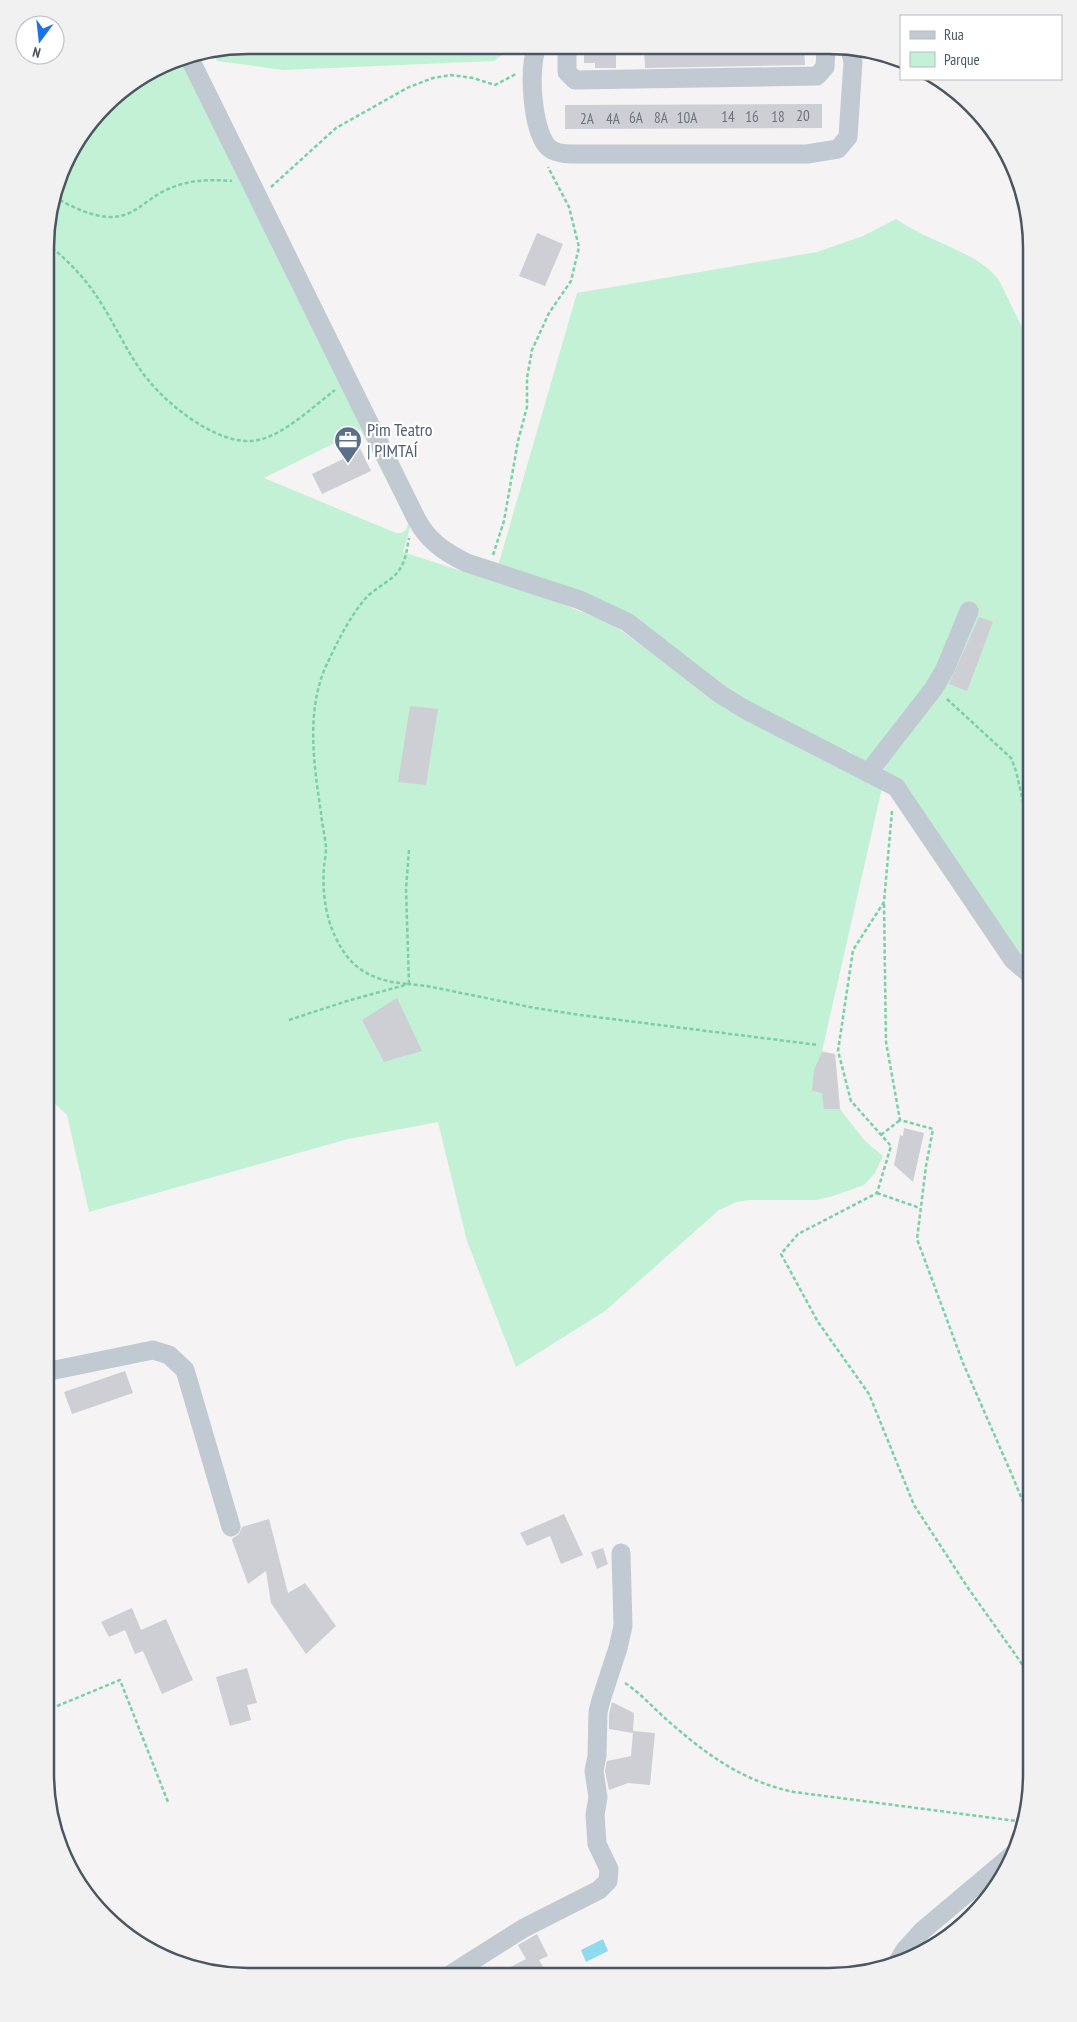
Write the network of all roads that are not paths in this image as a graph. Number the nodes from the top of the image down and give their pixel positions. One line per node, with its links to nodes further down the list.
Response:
1 (535, 54): 3 (street)
2 (567, 54): 4 (street)
3 (851, 55)
4 (825, 58)
5 (191, 62): 7 (street)
6 (970, 611): 7 (street)
7 (868, 773): 8 (street)
8 (1023, 968)
9 (54, 1370): 10 (street)
10 (231, 1526)
11 (621, 1553): 14 (street)
12 (1000, 1865): 13 (street)
13 (903, 1953)
14 (461, 1968)

